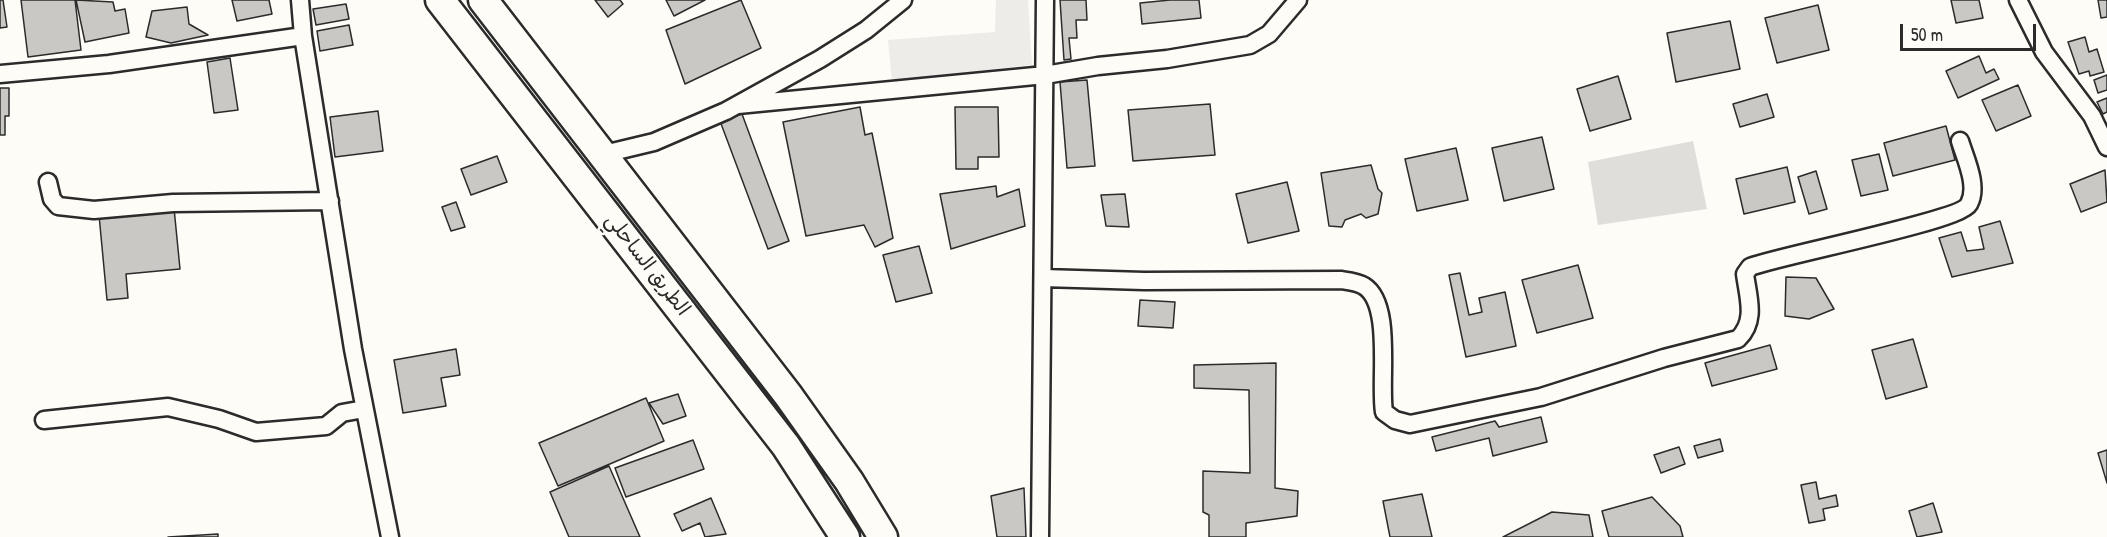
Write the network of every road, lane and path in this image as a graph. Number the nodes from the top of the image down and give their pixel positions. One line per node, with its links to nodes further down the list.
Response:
1 (300, 0): 8 (street)
2 (440, 0): 21 (highway, الطريق الساحلي)
3 (483, 0): 14 (highway, الطريق الساحلي)
4 (903, 0): 11 (street)
5 (1045, 0): 10 (street)
6 (1298, 0): 10 (street)
7 (2019, 0): 13 (street)
8 (303, 36): 9 (street); 16 (street)
9 (0, 74)
10 (1045, 75): 11 (street); 17 (street)
11 (738, 105): 14 (street)
12 (1960, 141): 17 (street)
13 (2107, 147)
14 (604, 154): 22 (highway, الطريق الساحلي)
15 (48, 182): 16 (street)
16 (330, 201): 18 (street)
17 (1043, 278): 23 (street)
18 (364, 409): 19 (street); 20 (street)
19 (44, 420)
20 (390, 537)
21 (845, 537)
22 (883, 537)
23 (1040, 537)

